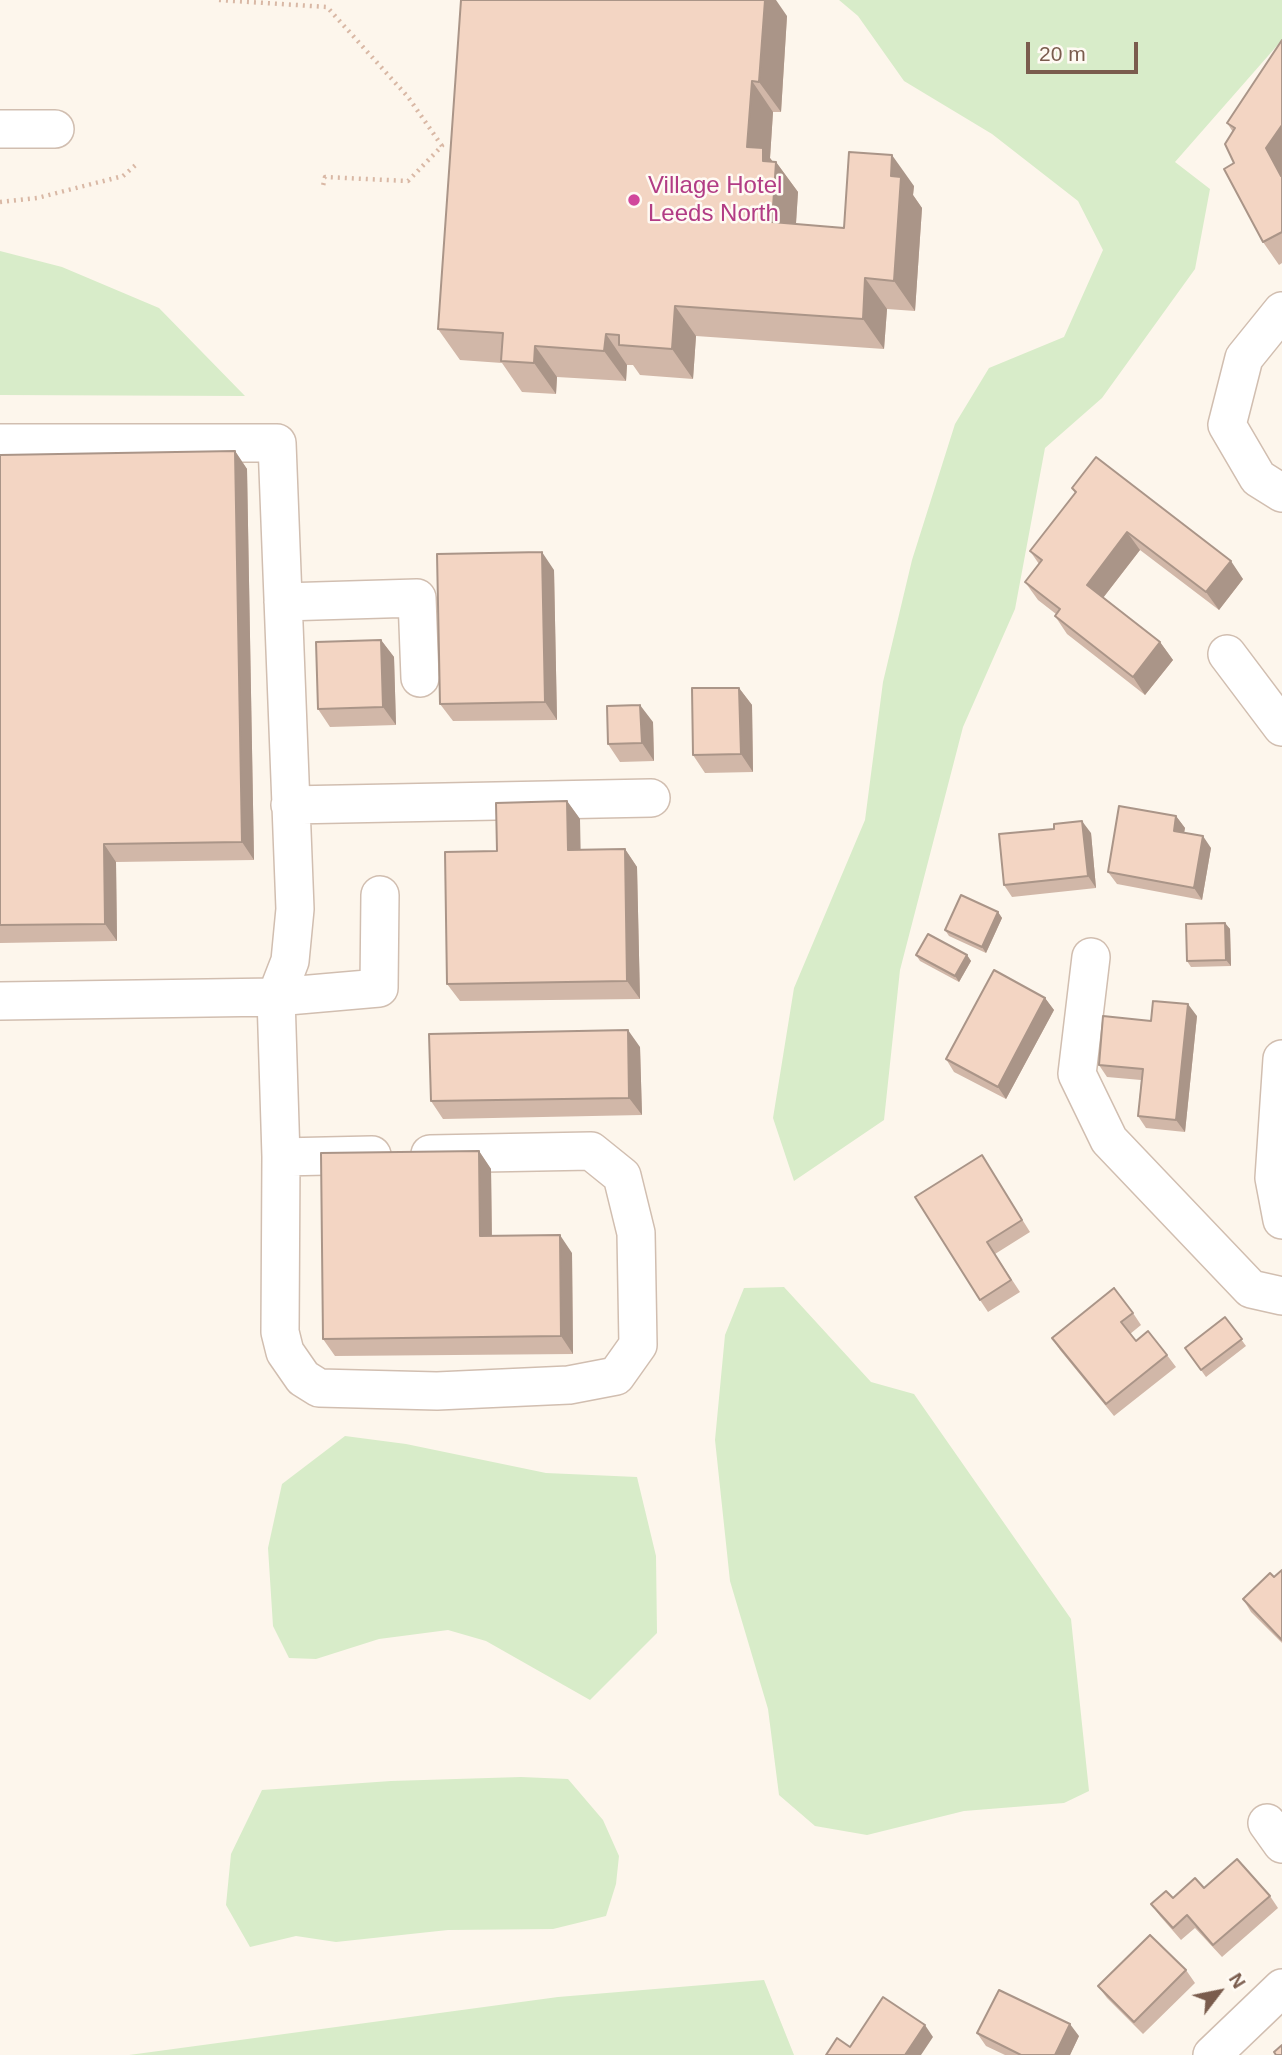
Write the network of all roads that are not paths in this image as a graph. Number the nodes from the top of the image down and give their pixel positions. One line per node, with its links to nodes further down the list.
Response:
1 (55, 128): 2 (street)
2 (0, 129)
3 (1282, 311): 5 (street)
4 (0, 443): 6 (street)
5 (1282, 493)
6 (283, 602): 8 (street); 11 (street)
7 (1227, 653): 9 (street)
8 (420, 678)
9 (1282, 727)
10 (652, 798): 11 (street)
11 (290, 806): 14 (street)
12 (380, 895): 14 (street)
13 (1091, 957): 19 (street)
14 (276, 997): 15 (street); 17 (street)
15 (0, 1001)
16 (1282, 1059): 18 (street)
17 (281, 1157): 17 (street)
18 (1282, 1220)
19 (1282, 1296)
20 (1282, 1988): 21 (street)
21 (1212, 2055)

